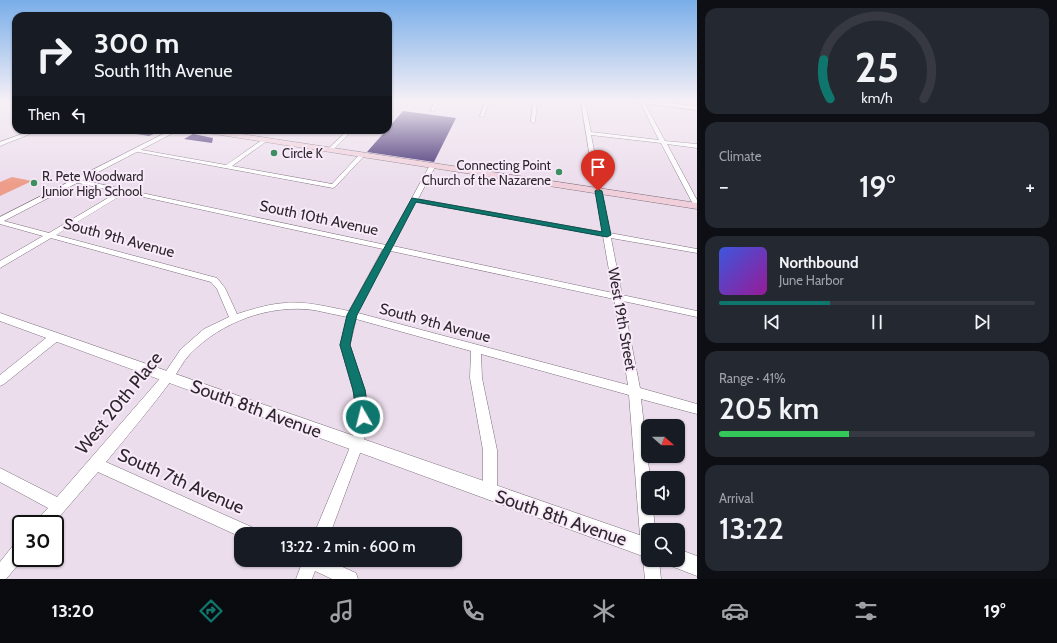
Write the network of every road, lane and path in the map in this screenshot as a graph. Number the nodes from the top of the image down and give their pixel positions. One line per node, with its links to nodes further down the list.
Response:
1 (587, 129): 3 (street, West 19th Street)
2 (656, 129): 9 (street)
3 (588, 133): 9 (street); 19 (street, West 19th Street)
4 (27, 134): 10 (street)
5 (168, 134): 13 (street)
6 (227, 134): 8 (main road)
7 (347, 134): 12 (street)
8 (265, 140): 12 (main road); 16 (street)
9 (663, 142): 11 (street); 21 (street)
10 (0, 144)
11 (697, 146)
12 (330, 150): 14 (main road)
13 (136, 151): 16 (street); 17 (street)
14 (362, 155): 15 (main road); 16 (street)
15 (432, 165): 19 (main road); 20 (street)
16 (226, 167)
17 (76, 181): 18 (street, South 10th Avenue); 22 (street)
18 (124, 191): 23 (street); 25 (street, South 10th Avenue)
19 (598, 191): 21 (main road); 24 (street, West 19th Street)
20 (414, 200): 24 (street); 25 (street)
21 (697, 206)
22 (0, 221): 23 (street, South 9th Avenue)
23 (51, 235): 27 (street); 32 (street, South 9th Avenue)
24 (607, 235): 26 (street); 28 (street, West 19th Street)
25 (388, 247): 28 (street, South 10th Avenue); 30 (street)
26 (697, 251)
27 (0, 265)
28 (618, 297): 29 (street, South 10th Avenue); 37 (street, West 19th Street)
29 (697, 314)
30 (352, 315): 32 (street, South 9th Avenue); 34 (street, South 9th Avenue); 39 (street)
31 (0, 317): 33 (street, South 8th Avenue)
32 (234, 318): 35 (street, West 20th Place)
33 (55, 337): 35 (street, South 8th Avenue); 36 (street)
34 (476, 350): 37 (street, South 9th Avenue); 42 (street)
35 (168, 377): 39 (street, South 8th Avenue); 40 (street, West 20th Place)
36 (0, 381)
37 (635, 392): 38 (street, South 9th Avenue); 45 (street, West 19th Street)
38 (697, 409)
39 (357, 445): 42 (street, South 8th Avenue); 47 (street)
40 (96, 464): 43 (street, West 20th Place); 46 (street, South 7th Avenue)
41 (0, 475): 43 (street)
42 (490, 493): 48 (street, South 8th Avenue)
43 (59, 506): 44 (street, West 20th Place)
44 (51, 515)
45 (647, 523)
46 (236, 527)
47 (325, 527)
48 (641, 546)
49 (12, 560): 55 (street)
50 (685, 562): 51 (street)
51 (697, 566)
52 (308, 567): 56 (street)
53 (325, 567): 57 (street)
54 (652, 567): 58 (street)
55 (0, 574)
56 (304, 579)
57 (350, 579)
58 (653, 579)

